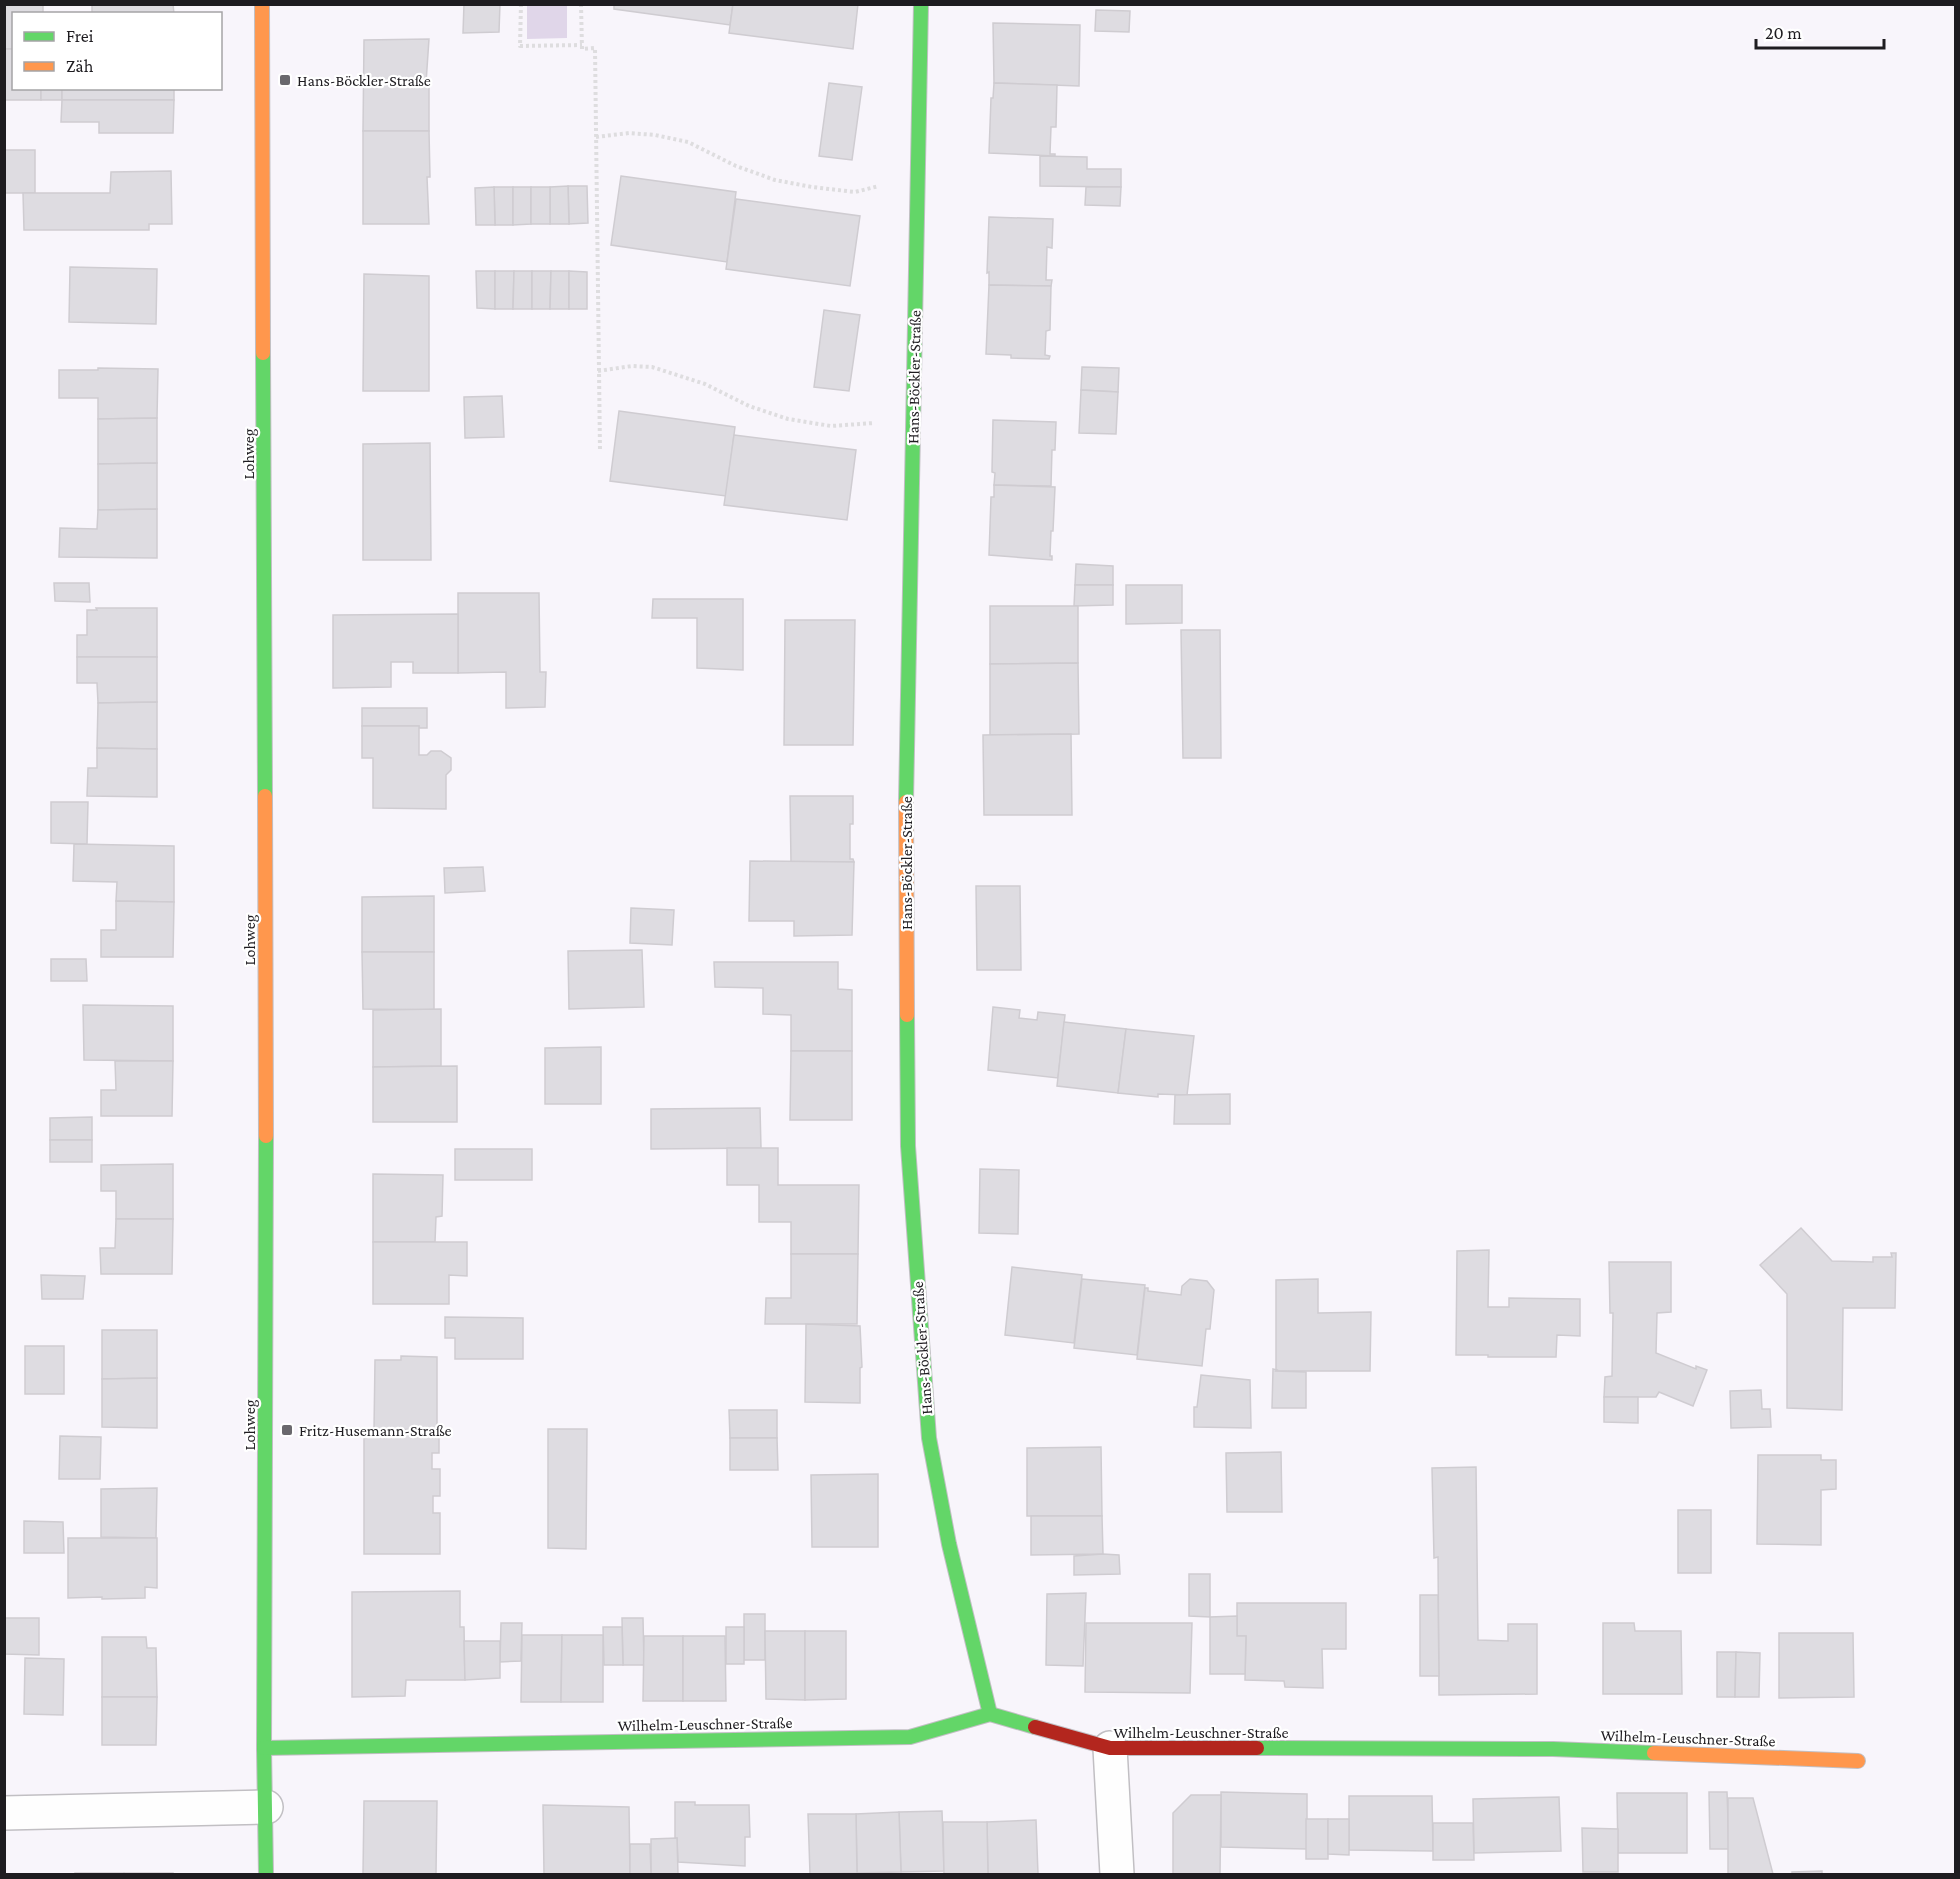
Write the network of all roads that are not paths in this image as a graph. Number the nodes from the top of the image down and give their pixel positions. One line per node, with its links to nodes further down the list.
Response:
1 (262, 4): 4 (street, Lohweg)
2 (921, 4): 3 (street, Hans-Böckler-Straße)
3 (990, 1714): 4 (street, Wilhelm-Leuschner-Straße); 5 (street, Wilhelm-Leuschner-Straße)
4 (264, 1748): 7 (street, Lohweg)
5 (1110, 1748): 6 (street, Wilhelm-Leuschner-Straße); 10 (street)
6 (1858, 1761)
7 (266, 1807): 8 (street); 9 (street, Lohweg)
8 (4, 1813)
9 (266, 1875)
10 (1117, 1875)

